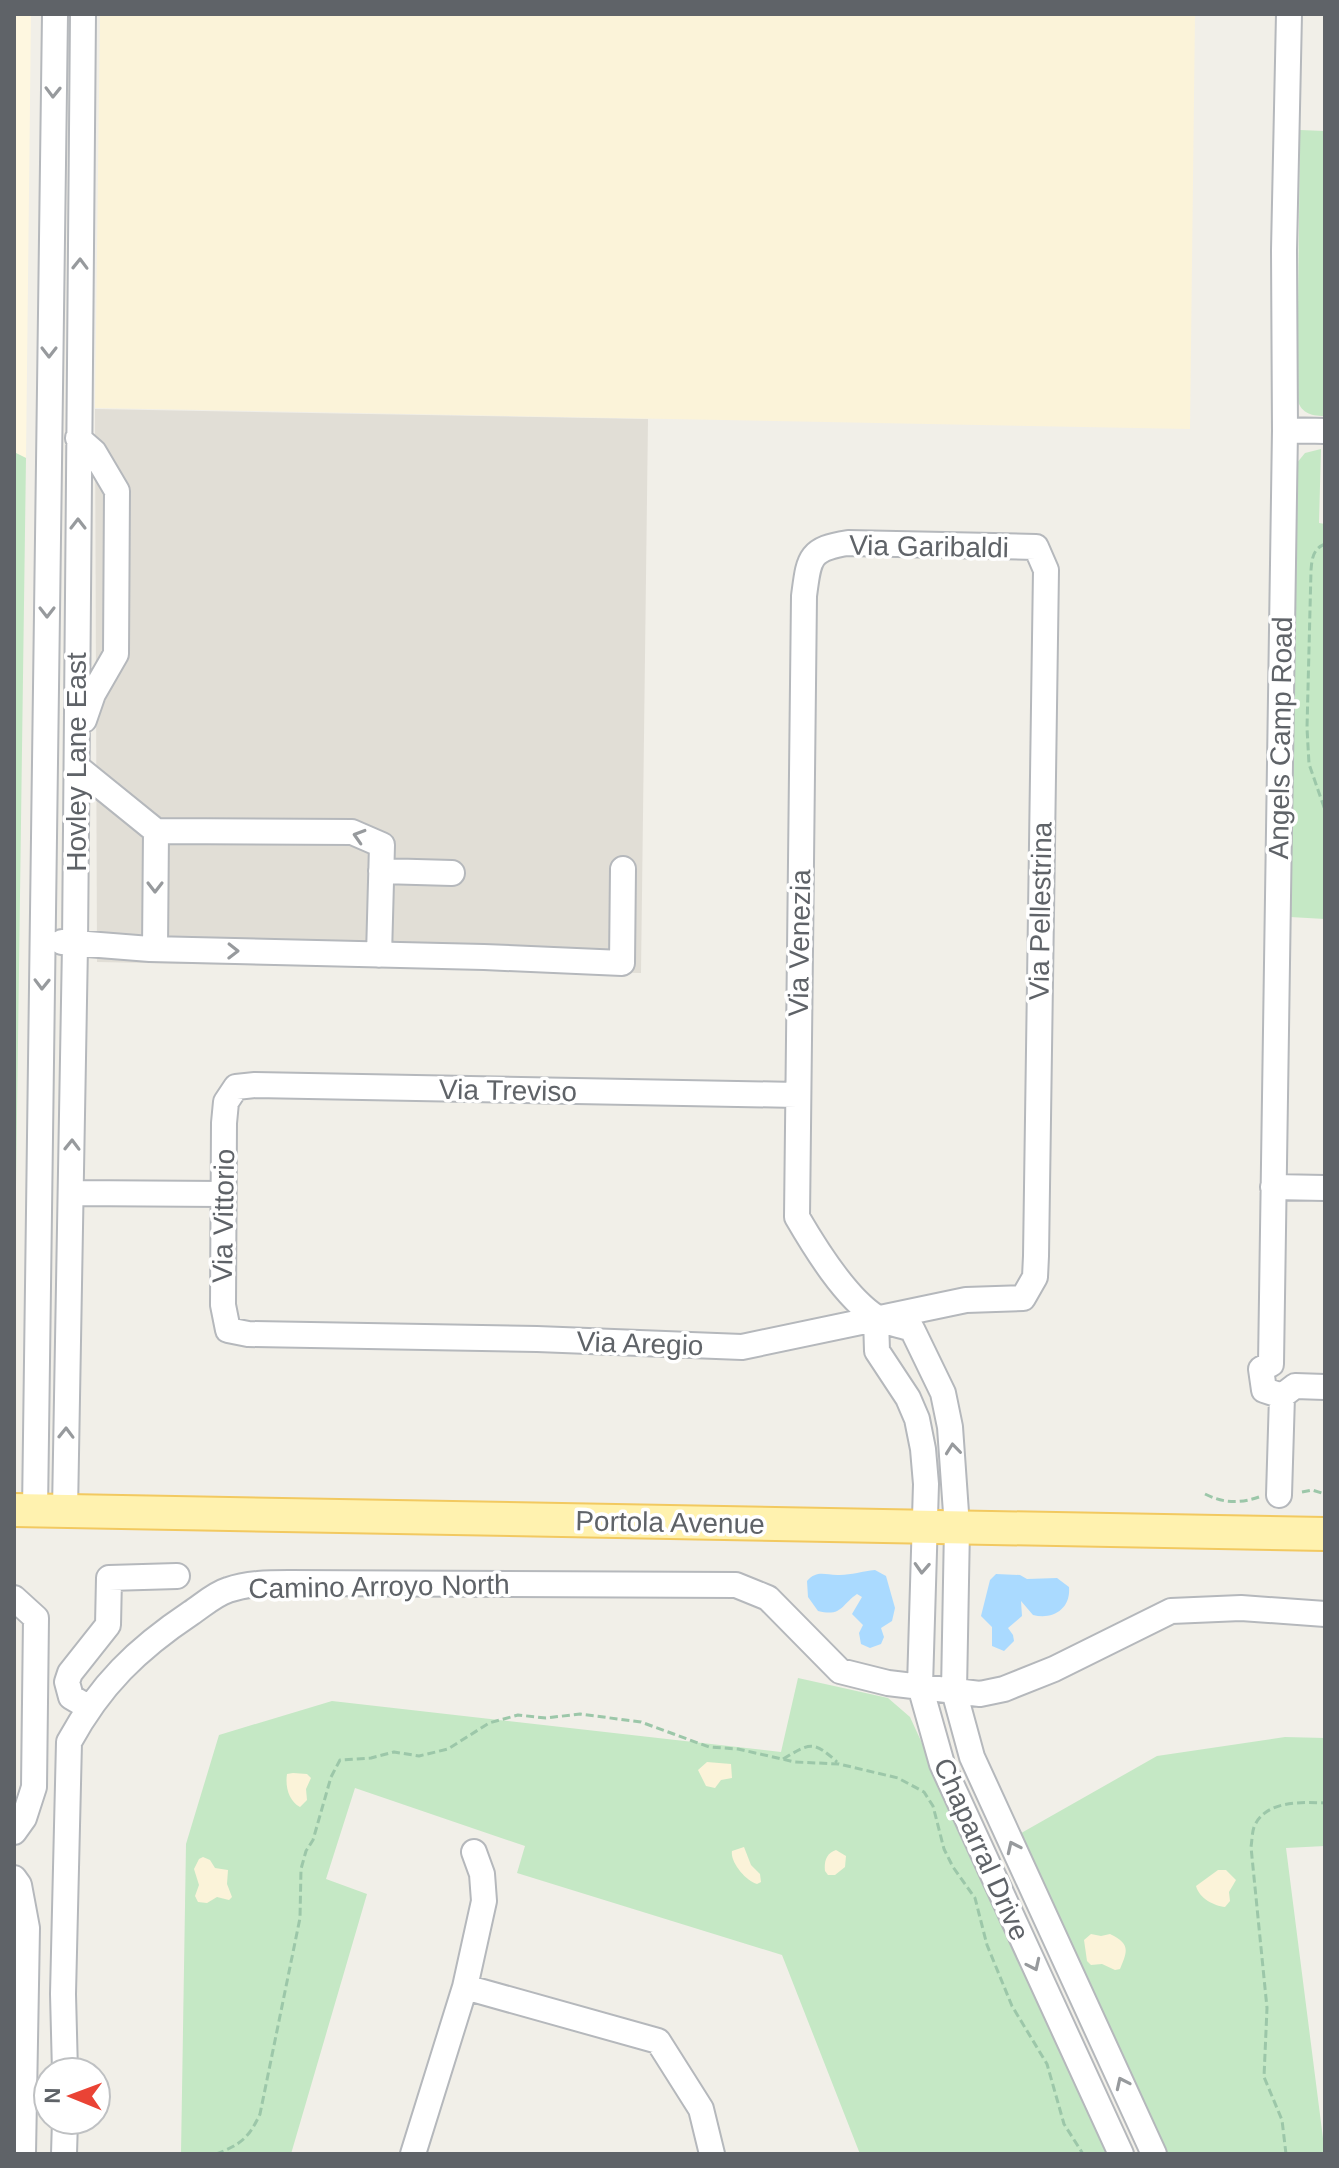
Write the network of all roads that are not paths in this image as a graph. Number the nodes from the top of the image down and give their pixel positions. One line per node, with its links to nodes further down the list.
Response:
1 (55, 14): 11 (street, Hovley Lane East, one-way to 11)
2 (83, 14): 6 (street, Hovley Lane East, one-way to 2)
3 (1289, 14): 4 (street, Angels Camp Road)
4 (1285, 430): 5 (street); 21 (street, Angels Camp Road)
5 (1325, 431)
6 (78, 438): 9 (street, Hovley Lane East, one-way to 6); 9 (street)
7 (823, 547): 8 (street, Via Garibaldi); 19 (street, Via Venezia)
8 (1036, 547): 25 (street, Via Pellestrina)
9 (77, 742): 10 (street, Hovley Lane East)
10 (77, 767): 12 (street); 16 (street, Hovley Lane East)
11 (45, 791): 16 (street); 31 (street, Hovley Lane East, one-way to 31)
12 (156, 831): 14 (street, one-way to 12); 17 (street, one-way to 17)
13 (623, 869): 18 (street)
14 (381, 871): 15 (street); 18 (street)
15 (452, 873)
16 (75, 945): 17 (street); 23 (street, Hovley Lane East, one-way to 16)
17 (155, 949): 18 (street, one-way to 18)
18 (379, 955)
19 (797, 1095): 20 (street, Via Treviso); 26 (street, Via Venezia)
20 (226, 1102): 24 (street, Via Vittorio)
21 (1273, 1187): 22 (street); 29 (street, Angels Camp Road)
22 (1325, 1188)
23 (71, 1193): 24 (street); 31 (street, Hovley Lane East, one-way to 23)
24 (223, 1194): 27 (street, Via Vittorio)
25 (1035, 1277): 26 (street, Via Aregio)
26 (876, 1318): 27 (street, Via Aregio); 32 (street); 33 (street, Via Venezia, one-way to 26)
27 (228, 1330)
28 (1325, 1387): 29 (street)
29 (1282, 1396): 30 (street)
30 (1279, 1495)
31 (38, 1511): 32 (main road, Portola Avenue)
32 (924, 1526): 33 (main road, Portola Avenue); 38 (street, Chaparral Drive, one-way to 38)
33 (957, 1527): 34 (main road, Portola Avenue); 39 (street, Chaparral Drive)
34 (1325, 1534)
35 (177, 1576): 40 (street)
36 (14, 1598): 41 (street)
37 (1325, 1614): 39 (street, Camino Arroyo North)
38 (920, 1686): 39 (street, Camino Arroyo North); 40 (street, Camino Arroyo North); 49 (street, Chaparral Drive, one-way to 49)
39 (954, 1691): 50 (street, Chaparral Drive, one-way to 39)
40 (88, 1707): 45 (street, Camino Arroyo North)
41 (14, 1832)
42 (474, 1852): 44 (street)
43 (14, 1878): 46 (street)
44 (465, 1987): 47 (street); 48 (street)
45 (65, 2056)
46 (23, 2154)
47 (413, 2154)
48 (712, 2154)
49 (1121, 2154)
50 (1154, 2154)

